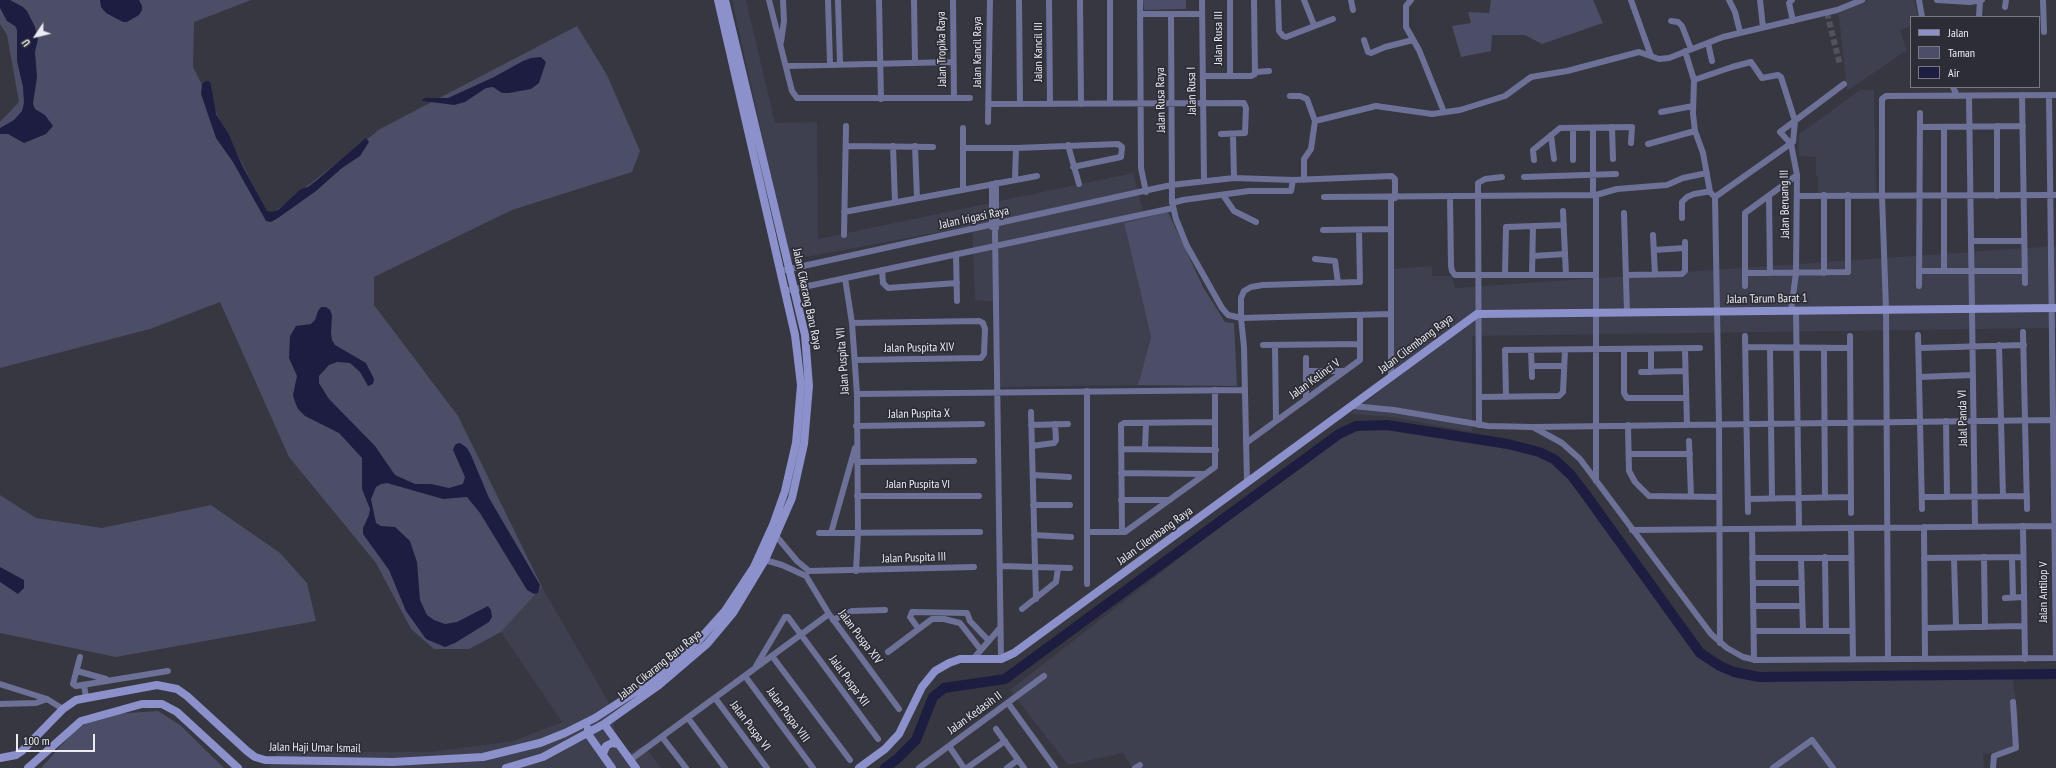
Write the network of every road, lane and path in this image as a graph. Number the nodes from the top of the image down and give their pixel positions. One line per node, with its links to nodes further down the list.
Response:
1 (718, 0): 181 (main road, Jalan Cikarang Baru Raya)
2 (725, 0): 179 (main road, Jalan Cikarang Baru Raya)
3 (770, 0): 49 (street)
4 (783, 0): 49 (street)
5 (828, 0): 57 (street)
6 (838, 0): 55 (street)
7 (879, 0): 58 (street)
8 (914, 0): 56 (street)
9 (952, 0): 54 (street, Jalan Tropika Raya)
10 (990, 0): 77 (street, Jalan Kancil Raya)
11 (1019, 0): 78 (street)
12 (1049, 0): 79 (street, Jalan Kancil III)
13 (1080, 0): 80 (street)
14 (1110, 0): 81 (street)
15 (1140, 0): 35 (street)
16 (1202, 0): 37 (street, Jalan Rusa I)
17 (1230, 0): 63 (street, Jalan Rusa III)
18 (1254, 0): 61 (street)
19 (1278, 0): 43 (street)
20 (1304, 0): 43 (street)
21 (1351, 0): 34 (street)
22 (1411, 0): 48 (street)
23 (1631, 0): 52 (street)
24 (1729, 0): 45 (street)
25 (1760, 0): 44 (street)
26 (1792, 0): 42 (street)
27 (1862, 0): 42 (street)
28 (1919, 0): 38 (street)
29 (1937, 0): 32 (street)
30 (2006, 0): 33 (street)
31 (2043, 0): 46 (street)
32 (1981, 1): 39 (street)
33 (2005, 7)
34 (1353, 10)
35 (1140, 14): 36 (street); 82 (street)
36 (1171, 14): 37 (street); 83 (street, Jalan Rusa Raya)
37 (1202, 14): 62 (street, Jalan Rusa I)
38 (1922, 16)
39 (1979, 16)
40 (1333, 19): 43 (street)
41 (1671, 21): 51 (street)
42 (1793, 21): 44 (street)
43 (1314, 26)
44 (1763, 27): 45 (street)
45 (1740, 32): 50 (street)
46 (2044, 32)
47 (1364, 40): 48 (street)
48 (1413, 40): 85 (street)
49 (781, 43): 59 (street)
50 (1708, 43): 51 (street); 53 (street)
51 (1688, 50): 52 (street); 64 (street)
52 (1651, 56): 85 (street)
53 (1712, 61)
54 (953, 62): 56 (street); 73 (street, Jalan Tropika Raya)
55 (840, 63): 57 (street); 58 (street)
56 (915, 63): 58 (street)
57 (830, 64): 59 (street)
58 (880, 64): 75 (street)
59 (787, 66): 75 (street)
60 (1269, 71): 61 (street)
61 (1255, 72): 63 (street)
62 (1203, 76): 63 (street); 76 (street, Jalan Rusa I)
63 (1230, 76)
64 (1694, 80): 84 (street); 94 (street)
65 (1844, 84): 94 (street)
66 (1953, 88): 71 (street)
67 (2022, 95): 68 (street); 72 (street); 92 (street)
68 (2049, 95): 69 (street); 144 (street, Jalan Antilop V)
69 (2056, 95)
70 (1290, 96): 88 (street)
71 (1957, 96): 72 (street); 142 (street)
72 (1969, 96): 97 (street, Jalal Panda VI)
73 (954, 98): 74 (street); 75 (street)
74 (970, 98)
75 (881, 99)
76 (1203, 103): 83 (street); 103 (street); 131 (street, Jalan Rusa I)
77 (989, 104): 78 (street); 89 (street, Jalan Kancil Raya)
78 (1020, 104): 79 (street)
79 (1050, 104): 80 (street)
80 (1081, 104): 81 (street)
81 (1110, 104): 82 (street)
82 (1141, 104): 83 (street); 136 (street)
83 (1172, 104): 134 (street, Jalan Rusa Raya)
84 (1693, 106): 86 (street); 101 (street)
85 (1444, 112): 88 (street)
86 (1661, 112)
87 (1920, 114): 95 (street)
88 (1315, 121): 130 (street)
89 (988, 122)
90 (846, 126): 109 (street)
91 (1996, 126): 92 (street); 97 (street); 151 (street)
92 (2023, 126): 143 (street)
93 (1612, 127): 100 (street); 105 (street); 116 (street)
94 (1794, 127): 107 (street); 107 (street)
95 (1920, 127): 96 (street); 148 (street)
96 (1944, 127): 97 (street); 149 (street)
97 (1969, 127): 150 (street, Jalal Panda VI)
98 (963, 128): 113 (street)
99 (1573, 128): 100 (street); 104 (street); 118 (street)
100 (1593, 128): 120 (street)
101 (1695, 131): 106 (street); 126 (street)
102 (1221, 134): 103 (street)
103 (1233, 134): 127 (street)
104 (1551, 135): 115 (street); 117 (street)
105 (1632, 143)
106 (1648, 144)
107 (1791, 144): 122 (street, Jalan Beruang III); 139 (street)
108 (1068, 145): 114 (street); 119 (street); 119 (street)
109 (846, 146): 110 (street); 159 (street)
110 (892, 146): 111 (street); 156 (street)
111 (915, 146): 112 (street); 154 (street)
112 (933, 147)
113 (964, 148): 114 (street); 135 (street)
114 (1016, 148): 128 (street)
115 (1554, 159)
116 (1613, 159)
117 (1534, 160)
118 (1573, 160)
119 (1073, 167): 133 (street)
120 (1593, 174): 121 (street); 125 (street); 138 (street)
121 (1616, 174)
122 (1797, 175): 146 (street); 147 (street, Jalan Beruang III)
123 (1037, 176): 128 (street)
124 (1502, 177): 153 (street)
125 (1524, 177)
126 (1708, 177): 138 (street); 139 (street)
127 (1234, 178): 129 (street, Jalan Irigasi Raya); 131 (street, Jalan Irigasi Raya)
128 (1015, 180): 132 (street)
129 (1293, 180): 130 (street, Jalan Irigasi Raya); 137 (street)
130 (1304, 180): 155 (street, Jalan Irigasi Raya)
131 (1204, 181): 134 (street, Jalan Irigasi Raya)
132 (994, 184): 135 (street); 163 (street)
133 (1079, 184)
134 (1171, 185): 136 (street, Jalan Irigasi Raya); 157 (street, Jalan Rusa Raya)
135 (963, 190): 154 (street)
136 (1146, 192): 163 (street, Jalan Irigasi Raya)
137 (1223, 195): 157 (street); 162 (street)
138 (1595, 195): 153 (street); 194 (street)
139 (1712, 195): 161 (street); 211 (street)
140 (1824, 195): 141 (street); 147 (street); 189 (street)
141 (1848, 195): 142 (street); 189 (street)
142 (1882, 195): 148 (street); 210 (street)
143 (2024, 195): 144 (street); 151 (street); 172 (street)
144 (2053, 195): 208 (street, Jalan Antilop V)
145 (1450, 196): 153 (street); 155 (street); 196 (street)
146 (1769, 196): 186 (street); 187 (street)
147 (1797, 196): 188 (street, Jalan Beruang III)
148 (1919, 196): 149 (street); 185 (street)
149 (1944, 196): 150 (street); 182 (street)
150 (1970, 196): 151 (street); 171 (street, Jalal Panda VI)
151 (1998, 196)
152 (1324, 197): 155 (street)
153 (1479, 197): 196 (street)
154 (917, 198): 156 (street)
155 (1393, 198): 166 (street)
156 (895, 202): 159 (street)
157 (1173, 204): 173 (street); 218 (street, Jalan Rusa Raya)
158 (1563, 211): 164 (street)
159 (844, 212): 169 (street)
160 (1624, 213): 195 (street)
161 (1682, 218)
162 (1256, 222)
163 (994, 224): 173 (street); 179 (street, Jalan Irigasi Raya)
164 (1564, 225): 165 (street); 176 (street)
165 (1533, 226): 177 (street); 191 (street)
166 (1391, 229): 168 (street); 215 (street)
167 (1323, 230): 168 (street)
168 (1359, 230): 199 (street)
169 (844, 235)
170 (1653, 235): 174 (street)
171 (1971, 241): 172 (street); 183 (street, Jalal Panda VI)
172 (2024, 241): 184 (street)
173 (995, 246): 175 (street); 259 (street)
174 (1654, 250): 190 (street); 190 (street)
175 (956, 254): 180 (street); 198 (street)
176 (1565, 254): 177 (street); 193 (street)
177 (1533, 256): 192 (street)
178 (1315, 259): 199 (street)
179 (789, 270): 181 (street, Jalan Irigasi Raya); 203 (main road, Jalan Cikarang Baru Raya)
180 (882, 270): 197 (street); 198 (street)
181 (781, 271): 204 (main road, Jalan Cikarang Baru Raya)
182 (1944, 271): 183 (street); 185 (street)
183 (1971, 271): 184 (street); 209 (street, Jalal Panda VI)
184 (2025, 271): 200 (street)
185 (1919, 272): 202 (street)
186 (1745, 273): 187 (street); 201 (street)
187 (1770, 273): 188 (street)
188 (1796, 273): 189 (street); 212 (street, Jalan Beruang III)
189 (1824, 273)
190 (1655, 274): 195 (street)
191 (1505, 275): 192 (street); 196 (street)
192 (1532, 275): 193 (street)
193 (1566, 275): 194 (street)
194 (1596, 275): 214 (street)
195 (1626, 275): 213 (street)
196 (1478, 276): 216 (street)
197 (845, 278): 203 (street); 219 (street, Jalan Puspita VII)
198 (957, 283): 205 (street)
199 (1338, 283): 218 (street)
200 (2025, 283)
201 (1745, 286)
202 (1919, 286)
203 (794, 289): 204 (street); 207 (main road, Jalan Cikarang Baru Raya)
204 (785, 290): 206 (main road, Jalan Cikarang Baru Raya)
205 (957, 302)
206 (789, 304): 207 (main road); 423 (main road, Jalan Cikarang Baru Raya)
207 (798, 304): 349 (main road, Jalan Cikarang Baru Raya)
208 (2054, 308): 209 (main road, Jalan Tarum Barat 1); 267 (street, Jalan Antilop V)
209 (1972, 309): 210 (main road, Jalan Tarum Barat 1); 229 (street, Jalal Panda VI)
210 (1886, 310): 212 (main road, Jalan Tarum Barat 1); 273 (street)
211 (1716, 311): 212 (main road, Jalan Tarum Barat 1); 213 (main road, Jalan Tarum Barat 1); 283 (street)
212 (1793, 311): 234 (street, Jalan Beruang III)
213 (1628, 312): 214 (main road, Jalan Tarum Barat 1)
214 (1596, 313): 216 (main road, Jalan Tarum Barat 1); 238 (street)
215 (1391, 314): 217 (street); 254 (street)
216 (1477, 314): 254 (main road, Jalan Cilembang Raya); 262 (street)
217 (1360, 316): 218 (street); 224 (street, Jalan Kelinci V)
218 (1241, 318): 257 (street)
219 (852, 323): 244 (street, Jalan Puspita VII); 244 (street, Jalan Puspita XIV)
220 (2023, 332): 226 (street)
221 (1918, 335): 237 (street)
222 (1745, 336): 230 (street)
223 (1850, 336): 236 (street)
224 (1360, 344): 228 (street); 248 (street, Jalan Kelinci V)
225 (1999, 345): 226 (street); 229 (street); 270 (street)
226 (2024, 345): 271 (street)
227 (1263, 346): 228 (street)
228 (1275, 346): 268 (street)
229 (1973, 346): 237 (street); 252 (street, Jalal Panda VI)
230 (1746, 347): 233 (street); 284 (street)
231 (1685, 348): 232 (street); 240 (street); 249 (street)
232 (1700, 348)
233 (1770, 348): 234 (street); 285 (street)
234 (1796, 348): 235 (street); 277 (street, Jalan Beruang III)
235 (1824, 348): 236 (street); 278 (street)
236 (1850, 348): 279 (street)
237 (1919, 348): 253 (street)
238 (1596, 349): 239 (street); 242 (street); 292 (street)
239 (1624, 349): 240 (street); 263 (street)
240 (1650, 349): 251 (street)
241 (1531, 350): 242 (street); 245 (street); 261 (street)
242 (1565, 350): 246 (street)
243 (1306, 358): 247 (street)
244 (855, 360): 260 (street, Jalan Puspita VII)
245 (1532, 366): 246 (street); 255 (street)
246 (1564, 366): 261 (street)
247 (1306, 371): 248 (street); 264 (street)
248 (1345, 371): 264 (street, Jalan Kelinci V)
249 (1685, 371): 251 (street); 263 (street)
250 (1641, 372): 251 (street)
251 (1651, 372)
252 (1973, 375): 253 (street); 269 (street, Jalal Panda VI)
253 (1919, 377): 274 (street)
254 (1391, 378): 265 (main road, Jalan Cilembang Raya)
255 (1532, 378)
256 (1215, 390): 257 (street); 258 (street); 272 (street)
257 (1245, 390): 295 (street)
258 (1087, 391): 259 (street); 343 (street)
259 (997, 392): 260 (street); 361 (street)
260 (857, 394): 290 (street, Jalan Puspita VII)
261 (1506, 396): 262 (street)
262 (1479, 397): 287 (street)
263 (1686, 398): 289 (street)
264 (1306, 399): 268 (street, Jalan Kelinci V)
265 (1353, 406): 287 (street); 309 (main road, Jalan Cilembang Raya)
266 (1031, 412): 286 (street)
267 (2054, 420): 271 (street); 335 (street, Jalan Antilop V)
268 (1276, 421): 295 (street, Jalan Kelinci V)
269 (1974, 421): 270 (street); 275 (street); 313 (street, Jalal Panda VI)
270 (2001, 421): 271 (street); 314 (street)
271 (2025, 421): 315 (street)
272 (1215, 422): 276 (street); 299 (street)
273 (1886, 422): 274 (street); 279 (street); 332 (street)
274 (1920, 422): 275 (street); 318 (street)
275 (1946, 422): 319 (street)
276 (1146, 423): 297 (street); 298 (street)
277 (1797, 423): 278 (street); 285 (street); 321 (street, Jalan Beruang III)
278 (1825, 423): 279 (street); 322 (street)
279 (1850, 423): 317 (street)
280 (982, 424): 290 (street, Jalan Puspita X)
281 (1055, 424): 282 (street); 286 (street); 296 (street)
282 (1068, 424)
283 (1719, 424): 284 (street); 289 (street); 316 (street)
284 (1746, 424): 285 (street); 323 (street)
285 (1771, 424): 320 (street)
286 (1031, 425): 296 (street)
287 (1479, 425): 291 (street)
288 (1628, 425): 289 (street); 292 (street); 300 (street)
289 (1688, 425)
290 (856, 426): 294 (street, Jalan Puspita VII)
291 (1533, 426): 292 (street); 308 (street)
292 (1596, 426): 308 (street)
293 (1689, 441): 301 (street)
294 (856, 443): 303 (street, Jalan Puspita VII); 346 (street, Jalan Puspita VII)
295 (1246, 443): 309 (street)
296 (1032, 446): 306 (street)
297 (1121, 449): 298 (street); 304 (street)
298 (1145, 449): 299 (street)
299 (1216, 450): 305 (street)
300 (1629, 454): 301 (street); 312 (street)
301 (1690, 454): 312 (street)
302 (974, 461): 303 (street)
303 (857, 462): 310 (street, Jalan Puspita VII)
304 (1121, 473): 305 (street); 324 (street)
305 (1206, 474): 325 (street)
306 (1033, 475): 307 (street); 326 (street)
307 (1069, 477)
308 (1596, 481): 341 (street)
309 (1247, 483): 402 (main road, Jalan Cilembang Raya)
310 (857, 496): 311 (street, Jalan Puspita VI); 347 (street, Jalan Puspita VII)
311 (979, 496)
312 (1690, 496): 316 (street)
313 (1975, 496): 314 (street); 319 (street); 333 (street, Jalal Panda VI)
314 (2003, 496): 315 (street)
315 (2027, 496): 329 (street)
316 (1719, 497): 337 (street)
317 (1851, 497): 322 (street); 331 (street)
318 (1922, 497): 319 (street); 328 (street)
319 (1947, 497)
320 (1772, 498): 321 (street); 323 (street)
321 (1798, 498): 322 (street); 338 (street, Jalan Beruang III)
322 (1825, 498)
323 (1748, 499): 330 (street)
324 (1121, 500): 325 (street); 344 (street)
325 (1170, 500): 344 (street)
326 (1034, 505): 327 (street); 348 (street)
327 (1070, 505)
328 (1922, 509)
329 (2027, 509)
330 (1748, 512)
331 (1851, 513)
332 (1888, 526): 336 (street); 339 (street); 404 (street)
333 (1975, 526): 334 (street); 336 (street)
334 (2023, 526): 335 (street); 353 (street)
335 (2055, 526): 401 (street, Jalan Antilop V)
336 (1924, 527): 358 (street)
337 (1720, 528): 340 (street); 341 (street); 394 (street)
338 (1799, 528): 339 (street); 340 (street)
339 (1851, 528): 357 (street)
340 (1752, 529): 354 (street)
341 (1632, 530): 394 (street)
342 (980, 532): 347 (street)
343 (1086, 532): 344 (street); 370 (street)
344 (1122, 532)
345 (819, 533): 346 (street)
346 (831, 533): 347 (street)
347 (858, 533): 366 (street, Jalan Puspita VII)
348 (1034, 535): 350 (street); 363 (street)
349 (777, 537): 360 (main road, Jalan Cikarang Baru Raya); 367 (street)
350 (1071, 537)
351 (1984, 557): 352 (street); 359 (street); 384 (street)
352 (2012, 557): 353 (street); 371 (street)
353 (2023, 557): 372 (street)
354 (1752, 558): 355 (street); 368 (street)
355 (1801, 558): 356 (street); 369 (street)
356 (1825, 558): 357 (street); 391 (street)
357 (1851, 558): 388 (street)
358 (1924, 558): 359 (street); 387 (street)
359 (1954, 558): 383 (street)
360 (765, 560): 367 (street); 425 (main road, Jalan Cikarang Baru Raya)
361 (1000, 566): 363 (street); 386 (street)
362 (974, 567): 366 (street, Jalan Puspita III)
363 (1035, 567): 364 (street); 373 (street)
364 (1058, 568): 365 (street); 373 (street)
365 (1070, 568)
366 (856, 570): 367 (street, Jalan Puspita III)
367 (807, 573): 379 (street, Jalan Puspa XIV)
368 (1753, 583): 369 (street); 375 (street)
369 (1802, 583): 376 (street)
370 (1086, 584)
371 (2013, 597): 372 (street); 374 (street)
372 (2023, 597): 382 (street)
373 (1036, 598): 377 (street)
374 (2005, 598)
375 (1753, 606): 376 (street); 389 (street)
376 (1802, 606): 390 (street)
377 (1022, 608)
378 (885, 610): 379 (street)
379 (832, 617): 392 (street); 421 (street, Jalan Puspa XIV)
380 (970, 621): 381 (street); 385 (street); 393 (street)
381 (964, 626): 385 (street); 395 (street)
382 (2023, 626): 384 (street); 405 (street)
383 (1956, 627): 384 (street); 387 (street)
384 (1985, 627)
385 (918, 628): 396 (street)
386 (1000, 628): 393 (street); 402 (street)
387 (1925, 628): 400 (street)
388 (1852, 630): 391 (street); 403 (street)
389 (1755, 631): 390 (street); 406 (street)
390 (1803, 631): 391 (street)
391 (1826, 631)
392 (801, 635): 397 (street); 407 (street, Jalal Puspa XII); 429 (street, Jalal Puspa XII)
393 (989, 641): 395 (street)
394 (1720, 643): 406 (street)
395 (981, 650): 399 (street)
396 (888, 652)
397 (772, 656): 407 (street); 436 (street)
398 (80, 657): 408 (street)
399 (974, 658): 402 (main road); 448 (main road)
400 (1925, 658): 404 (street); 405 (street)
401 (2056, 658): 405 (street)
402 (1001, 659)
403 (1853, 659): 404 (street); 406 (street)
404 (1888, 659)
405 (2025, 659)
406 (1754, 660)
407 (754, 669): 410 (street)
408 (77, 671): 412 (street); 414 (street)
409 (168, 671): 412 (street)
410 (745, 676): 416 (street); 447 (street, Jalan Puspa VIII)
411 (1044, 676): 419 (street, Jalan Kedasih II)
412 (107, 680): 414 (street)
413 (0, 684): 417 (street)
414 (84, 685): 415 (street)
415 (86, 697): 422 (main road, Jalan Haji Umar Ismail); 423 (main road, Jalan Haji Umar Ismail)
416 (715, 698): 424 (street); 446 (street, Jalan Puspa VI)
417 (47, 699): 420 (street); 422 (street)
418 (2013, 702): 457 (street)
419 (1008, 703): 432 (street, Jalan Kedasih II); 454 (street)
420 (0, 704)
421 (900, 708)
422 (63, 709): 434 (main road, Jalan Haji Umar Ismail)
423 (596, 717): 427 (main road)
424 (688, 718): 428 (street); 445 (street)
425 (604, 724): 427 (main road); 431 (main road)
426 (996, 729): 430 (street)
427 (588, 734): 433 (main road); 441 (main road)
428 (664, 739): 435 (street); 444 (street)
429 (878, 739)
430 (1005, 741): 437 (street); 451 (street)
431 (618, 744): 433 (main road); 435 (main road)
432 (949, 746): 438 (street, Jalan Kedasih II); 450 (street)
433 (603, 754): 442 (main road)
434 (0, 758)
435 (630, 760): 443 (main road)
436 (850, 760)
437 (1018, 760): 452 (street); 453 (street)
438 (927, 766): 449 (street, Jalan Kedasih II)
439 (28, 768): 440 (main road)
440 (238, 768)
441 (506, 768)
442 (612, 768)
443 (636, 768)
444 (686, 768)
445 (725, 768)
446 (767, 768)
447 (813, 768)
448 (859, 768)
449 (919, 768)
450 (964, 768)
451 (967, 768)
452 (1007, 768)
453 (1024, 768)
454 (1055, 768)
455 (1773, 768): 456 (street)
456 (1833, 768)
457 (1993, 768)

